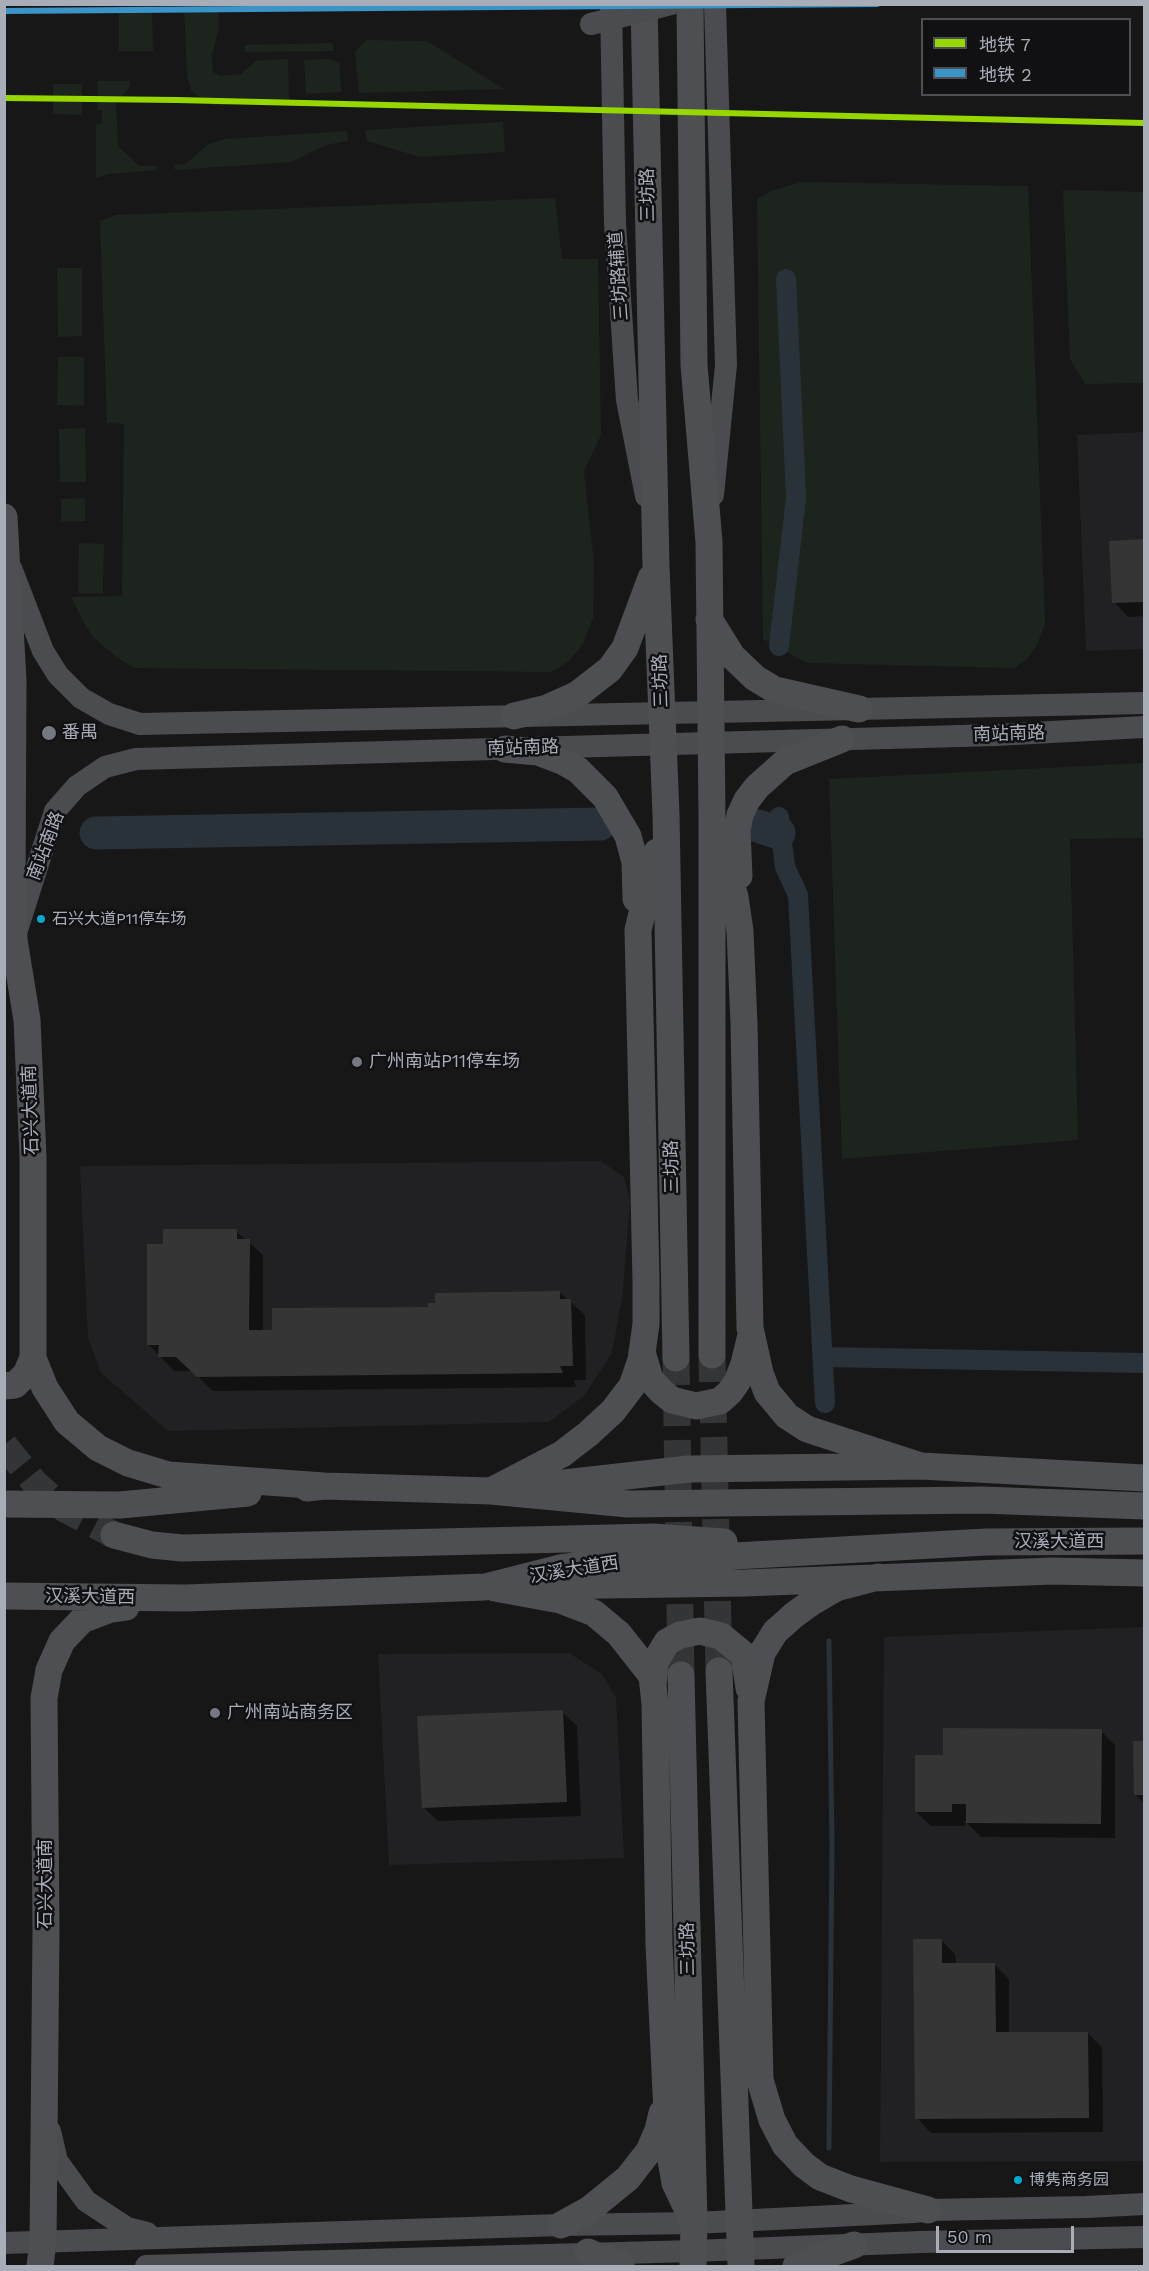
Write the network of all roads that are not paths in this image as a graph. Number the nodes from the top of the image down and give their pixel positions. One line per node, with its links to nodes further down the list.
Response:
1 (611, 4): 10 (street, 三坊路辅道)
2 (644, 4): 10 (main road, 三坊路)
3 (671, 4): 6 (street, bridge)
4 (690, 4): 8 (main road)
5 (715, 4): 8 (street)
6 (591, 24)
7 (4, 518): 9 (main road, 石兴大道南)
8 (709, 542): 11 (main road)
9 (6, 555): 12 (main road, 石兴大道南); 17 (street, 南站南路)
10 (656, 556): 16 (main road, 三坊路); 17 (main road)
11 (709, 618): 14 (main road); 15 (main road)
12 (9, 681): 27 (main road, 石兴大道南)
13 (1144, 703): 14 (street, 南站南路)
14 (859, 709): 15 (street, 南站南路)
15 (711, 712): 16 (street, 南站南路); 20 (main road)
16 (662, 713): 17 (street, 南站南路); 21 (main road, 三坊路)
17 (513, 717)
18 (1144, 727): 19 (street, 南站南路)
19 (842, 739): 20 (street, 南站南路); 26 (main road)
20 (711, 743): 21 (street, 南站南路); 24 (main road)
21 (663, 744): 22 (street, 南站南路); 23 (main road, 三坊路)
22 (505, 749): 25 (main road); 27 (street, 南站南路)
23 (666, 814): 25 (main road); 32 (main road, 三坊路)
24 (712, 816): 26 (main road); 30 (main road)
25 (638, 930): 29 (main road)
26 (740, 931): 28 (main road)
27 (14, 940): 31 (main road, 石兴大道南)
28 (752, 1333): 29 (main road); 34 (main road)
29 (642, 1352): 37 (main road)
30 (712, 1355)
31 (33, 1358): 33 (main road); 36 (main road, 石兴大道南)
32 (676, 1358)
33 (4, 1386)
34 (921, 1466): 35 (main road); 37 (main road)
35 (1144, 1478)
36 (324, 1486): 37 (main road, 汉溪大道西); 38 (main road, 汉溪大道西)
37 (491, 1491): 39 (main road, 汉溪大道西)
38 (4, 1504)
39 (1144, 1506)
40 (114, 1535): 42 (main road)
41 (1144, 1541): 42 (main road, 汉溪大道西)
42 (835, 1549): 45 (main road, 汉溪大道西)
43 (1144, 1573): 44 (main road)
44 (878, 1577): 45 (main road); 51 (main road)
45 (485, 1587): 47 (main road, 汉溪大道西); 50 (main road)
46 (4, 1596): 47 (main road, 汉溪大道西)
47 (186, 1598): 53 (main road, 石兴大道南)
48 (719, 1671): 56 (main road)
49 (681, 1675): 57 (main road, 三坊路)
50 (653, 1685): 51 (main road); 52 (main road)
51 (751, 1701): 55 (main road)
52 (666, 2094): 57 (main road); 58 (main road)
53 (44, 2108): 59 (street); 65 (main road, 石兴大道南)
54 (1144, 2204): 55 (street)
55 (921, 2211): 56 (street); 61 (street)
56 (738, 2219): 57 (street); 66 (main road)
57 (694, 2223): 58 (street); 67 (main road, 三坊路)
58 (561, 2225): 59 (street)
59 (166, 2237): 65 (street)
60 (1144, 2237): 61 (street)
61 (921, 2242): 63 (street)
62 (4, 2243): 65 (street)
63 (854, 2245): 66 (street); 71 (main road)
64 (588, 2252): 67 (street); 69 (street); 70 (main road)
65 (42, 2254)
66 (741, 2257): 67 (street)
67 (694, 2259)
68 (146, 2266): 69 (street)
69 (167, 2266)
70 (621, 2266)
71 (796, 2266)

